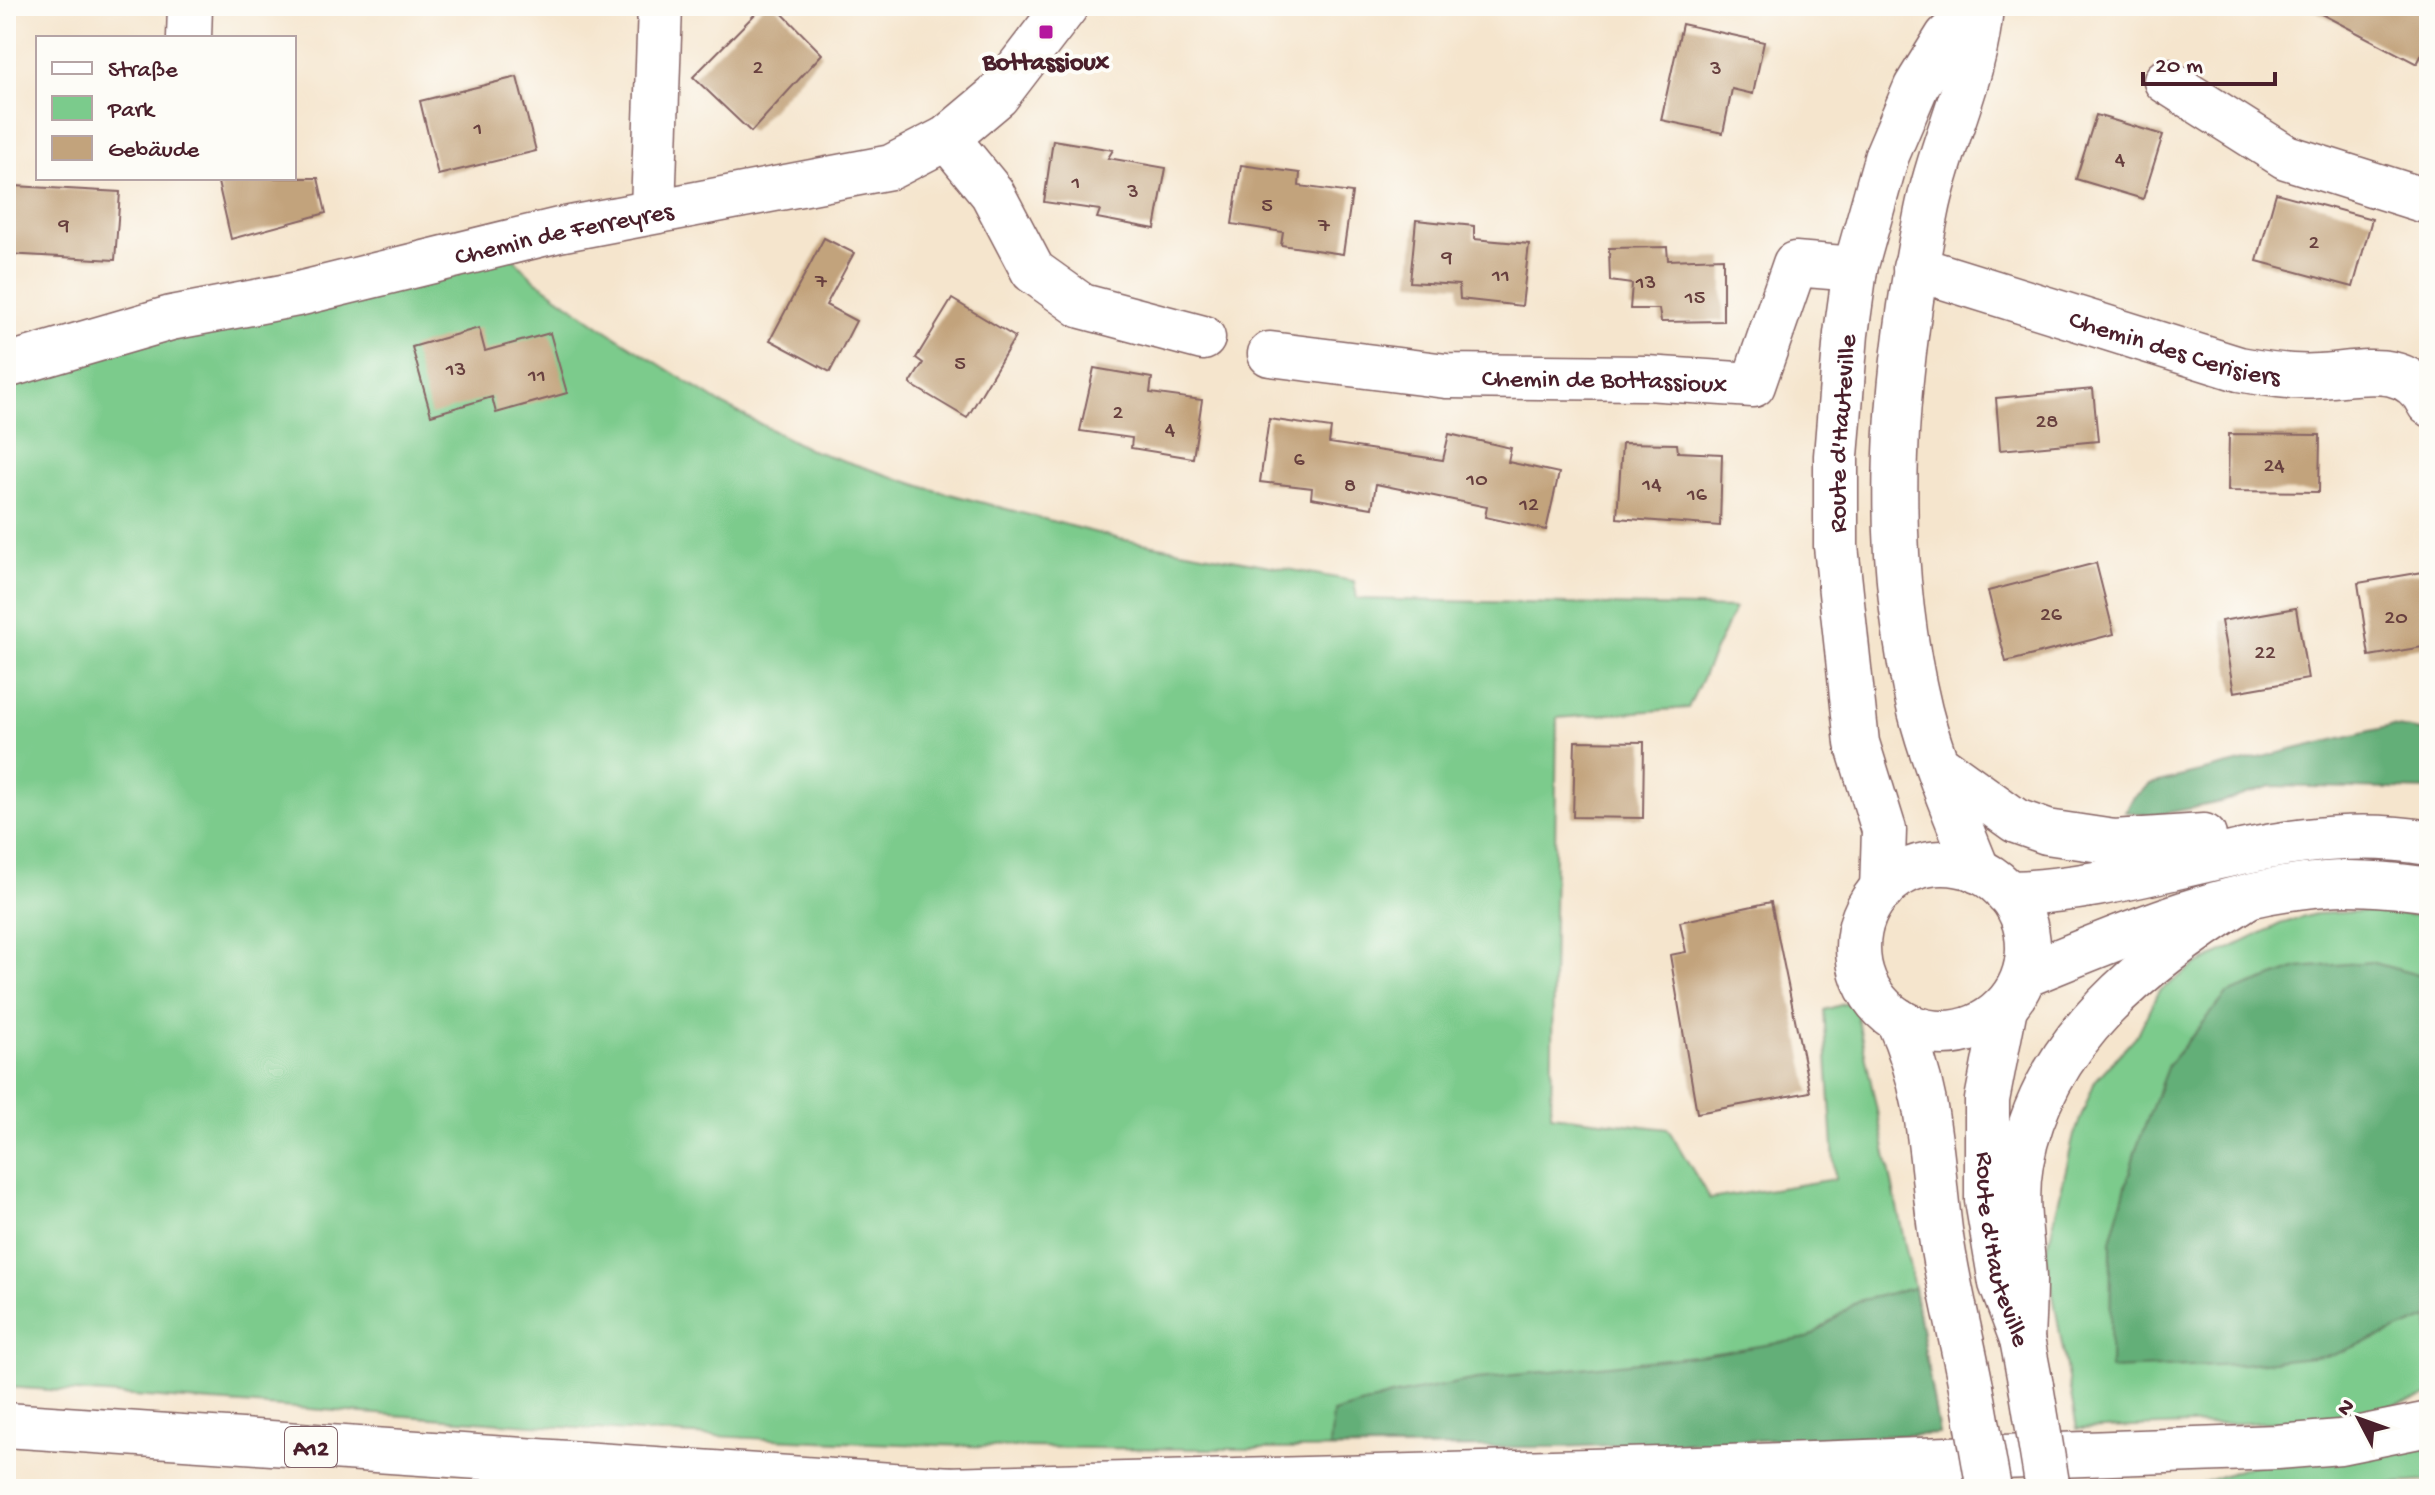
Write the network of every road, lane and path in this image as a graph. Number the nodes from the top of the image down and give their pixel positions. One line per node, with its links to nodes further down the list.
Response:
1 (190, 6): 5 (main road)
2 (660, 6): 9 (main road)
3 (1066, 6): 7 (main road, Chemin de Ferreyres)
4 (1980, 6): 10 (main road, Route d'Hauteville); 11 (main road, Route d'Hauteville)
5 (189, 36)
6 (2166, 81): 8 (main road)
7 (947, 138): 9 (main road, Chemin de Ferreyres); 12 (main road)
8 (2429, 202)
9 (653, 210): 14 (main road, Chemin de Ferreyres)
10 (1915, 268): 11 (main road, Chemin des Cerisiers); 15 (main road, Chemin des Cerisiers); 16 (main road, Route d'Hauteville)
11 (1855, 269): 13 (main road, Chemin de Bottassioux); 20 (main road, Route d'Hauteville)
12 (1203, 338)
13 (1270, 354)
14 (6, 366)
15 (2425, 385)
16 (1938, 765): 18 (main road); 19 (main road, Route d'Hauteville)
17 (2429, 843): 18 (main road)
18 (2265, 845): 19 (main road)
19 (1993, 882): 20 (main road); 23 (main road)
20 (1882, 890): 24 (main road)
21 (2429, 890): 22 (main road)
22 (2247, 897): 23 (main road); 25 (main road)
23 (2015, 991): 24 (main road); 25 (main road, Route d'Hauteville)
24 (1898, 1020): 29 (main road, bridge)
25 (2022, 1339): 30 (main road, Route d'Hauteville, bridge)
26 (2429, 1424): 28 (main road)
27 (6, 1425): 28 (main road, A12)
28 (948, 1489)
29 (1989, 1489)
30 (2048, 1489)

